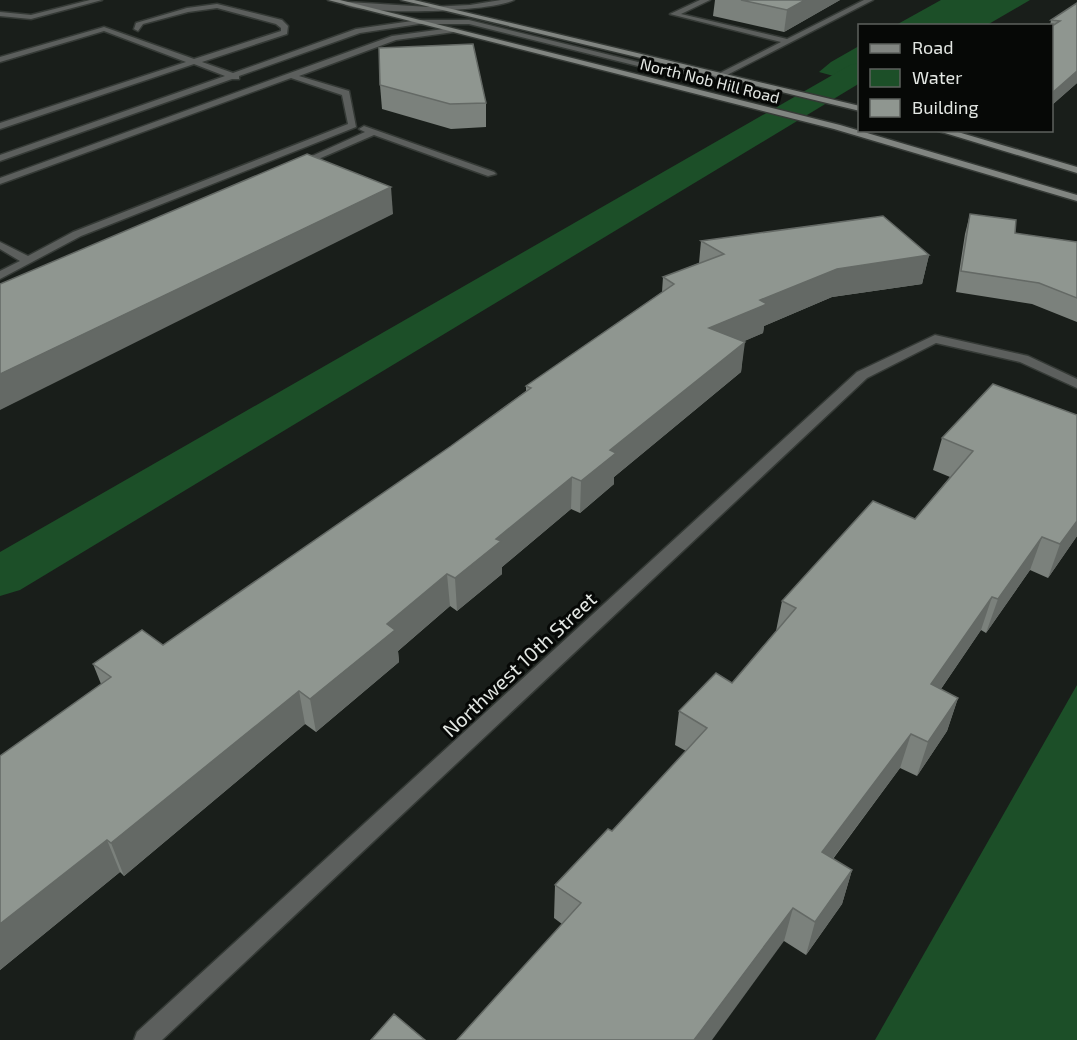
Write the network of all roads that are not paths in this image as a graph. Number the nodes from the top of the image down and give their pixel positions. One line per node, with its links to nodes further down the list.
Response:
1 (98, 0): 11 (street)
2 (332, 0): 8 (main road, North Nob Hill Road)
3 (406, 0): 4 (street); 10 (main road, North Nob Hill Road)
4 (412, 0)
5 (510, 0): 10 (street)
6 (706, 0): 18 (street)
7 (868, 0): 18 (street)
8 (348, 4): 10 (street); 13 (main road, North Nob Hill Road)
9 (217, 6): 12 (street); 15 (street); 20 (street)
10 (439, 8): 23 (main road, North Nob Hill Road)
11 (0, 14)
12 (178, 19)
13 (419, 22): 16 (main road, North Nob Hill Road); 21 (street); 23 (street)
14 (158, 25): 15 (street)
15 (138, 29): 17 (street)
16 (451, 30): 22 (street); 36 (main road, North Nob Hill Road)
17 (119, 35): 19 (street); 20 (street)
18 (789, 42): 23 (street)
19 (0, 60)
20 (195, 62): 21 (street); 27 (street)
21 (233, 76): 24 (street); 30 (street)
22 (292, 76): 24 (street); 26 (street)
23 (721, 76): 25 (main road, North Nob Hill Road)
24 (263, 86): 34 (street)
25 (858, 109)
26 (353, 125): 28 (street); 35 (street)
27 (0, 126)
28 (374, 132): 31 (street); 33 (street)
29 (946, 132): 32 (main road)
30 (0, 158)
31 (290, 168)
32 (1077, 170)
33 (491, 174)
34 (0, 181)
35 (179, 193): 37 (street); 39 (street)
36 (1077, 198)
37 (196, 201)
38 (0, 245): 39 (street)
39 (29, 261): 40 (street)
40 (0, 276)
41 (1077, 384): 42 (street, Northwest 10th Street)
42 (145, 1040)

